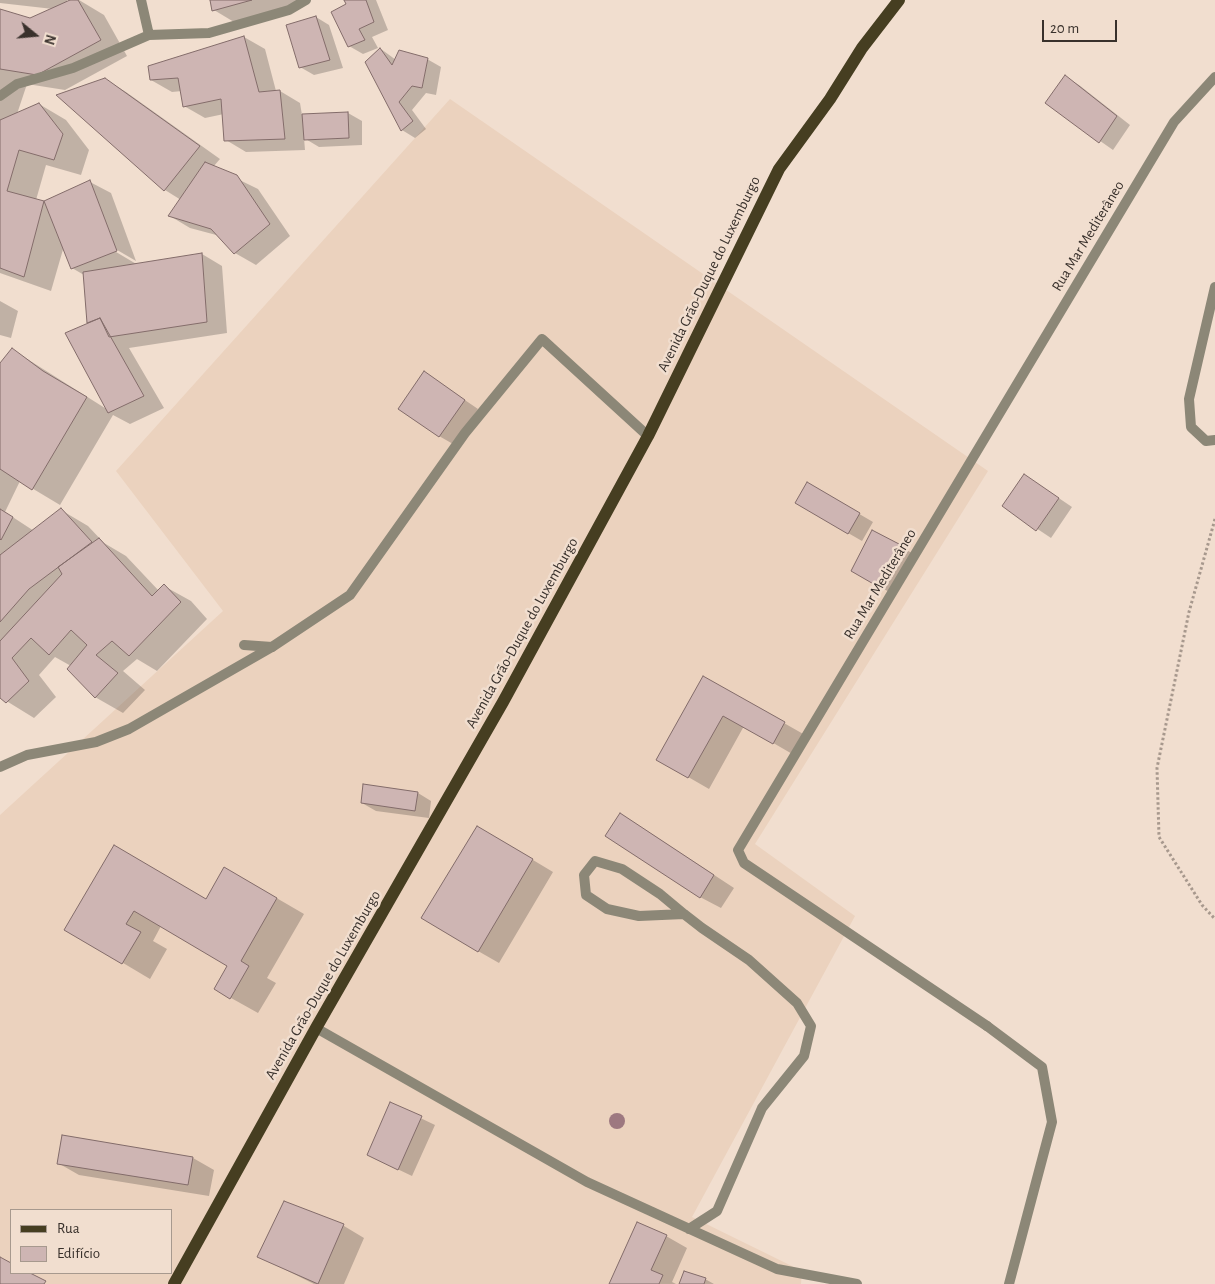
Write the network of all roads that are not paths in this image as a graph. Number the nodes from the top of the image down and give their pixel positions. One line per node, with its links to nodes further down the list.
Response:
1 (141, 0): 4 (street)
2 (306, 0): 4 (street)
3 (899, 0): 8 (main road, Avenida Grão-Duque do Luxemburgo)
4 (149, 35): 6 (street)
5 (1215, 77): 18 (street, Rua Mar Mediterâneo)
6 (0, 96)
7 (1215, 287): 9 (street)
8 (648, 436): 11 (street); 14 (main road, Avenida Grão-Duque do Luxemburgo)
9 (1215, 440)
10 (244, 645): 11 (street)
11 (272, 647): 12 (street)
12 (0, 767)
13 (684, 914): 13 (street); 15 (street)
14 (316, 1028): 15 (street); 16 (main road, Avenida Grão-Duque do Luxemburgo)
15 (689, 1229): 17 (street)
16 (174, 1284)
17 (857, 1284)
18 (1009, 1284)

